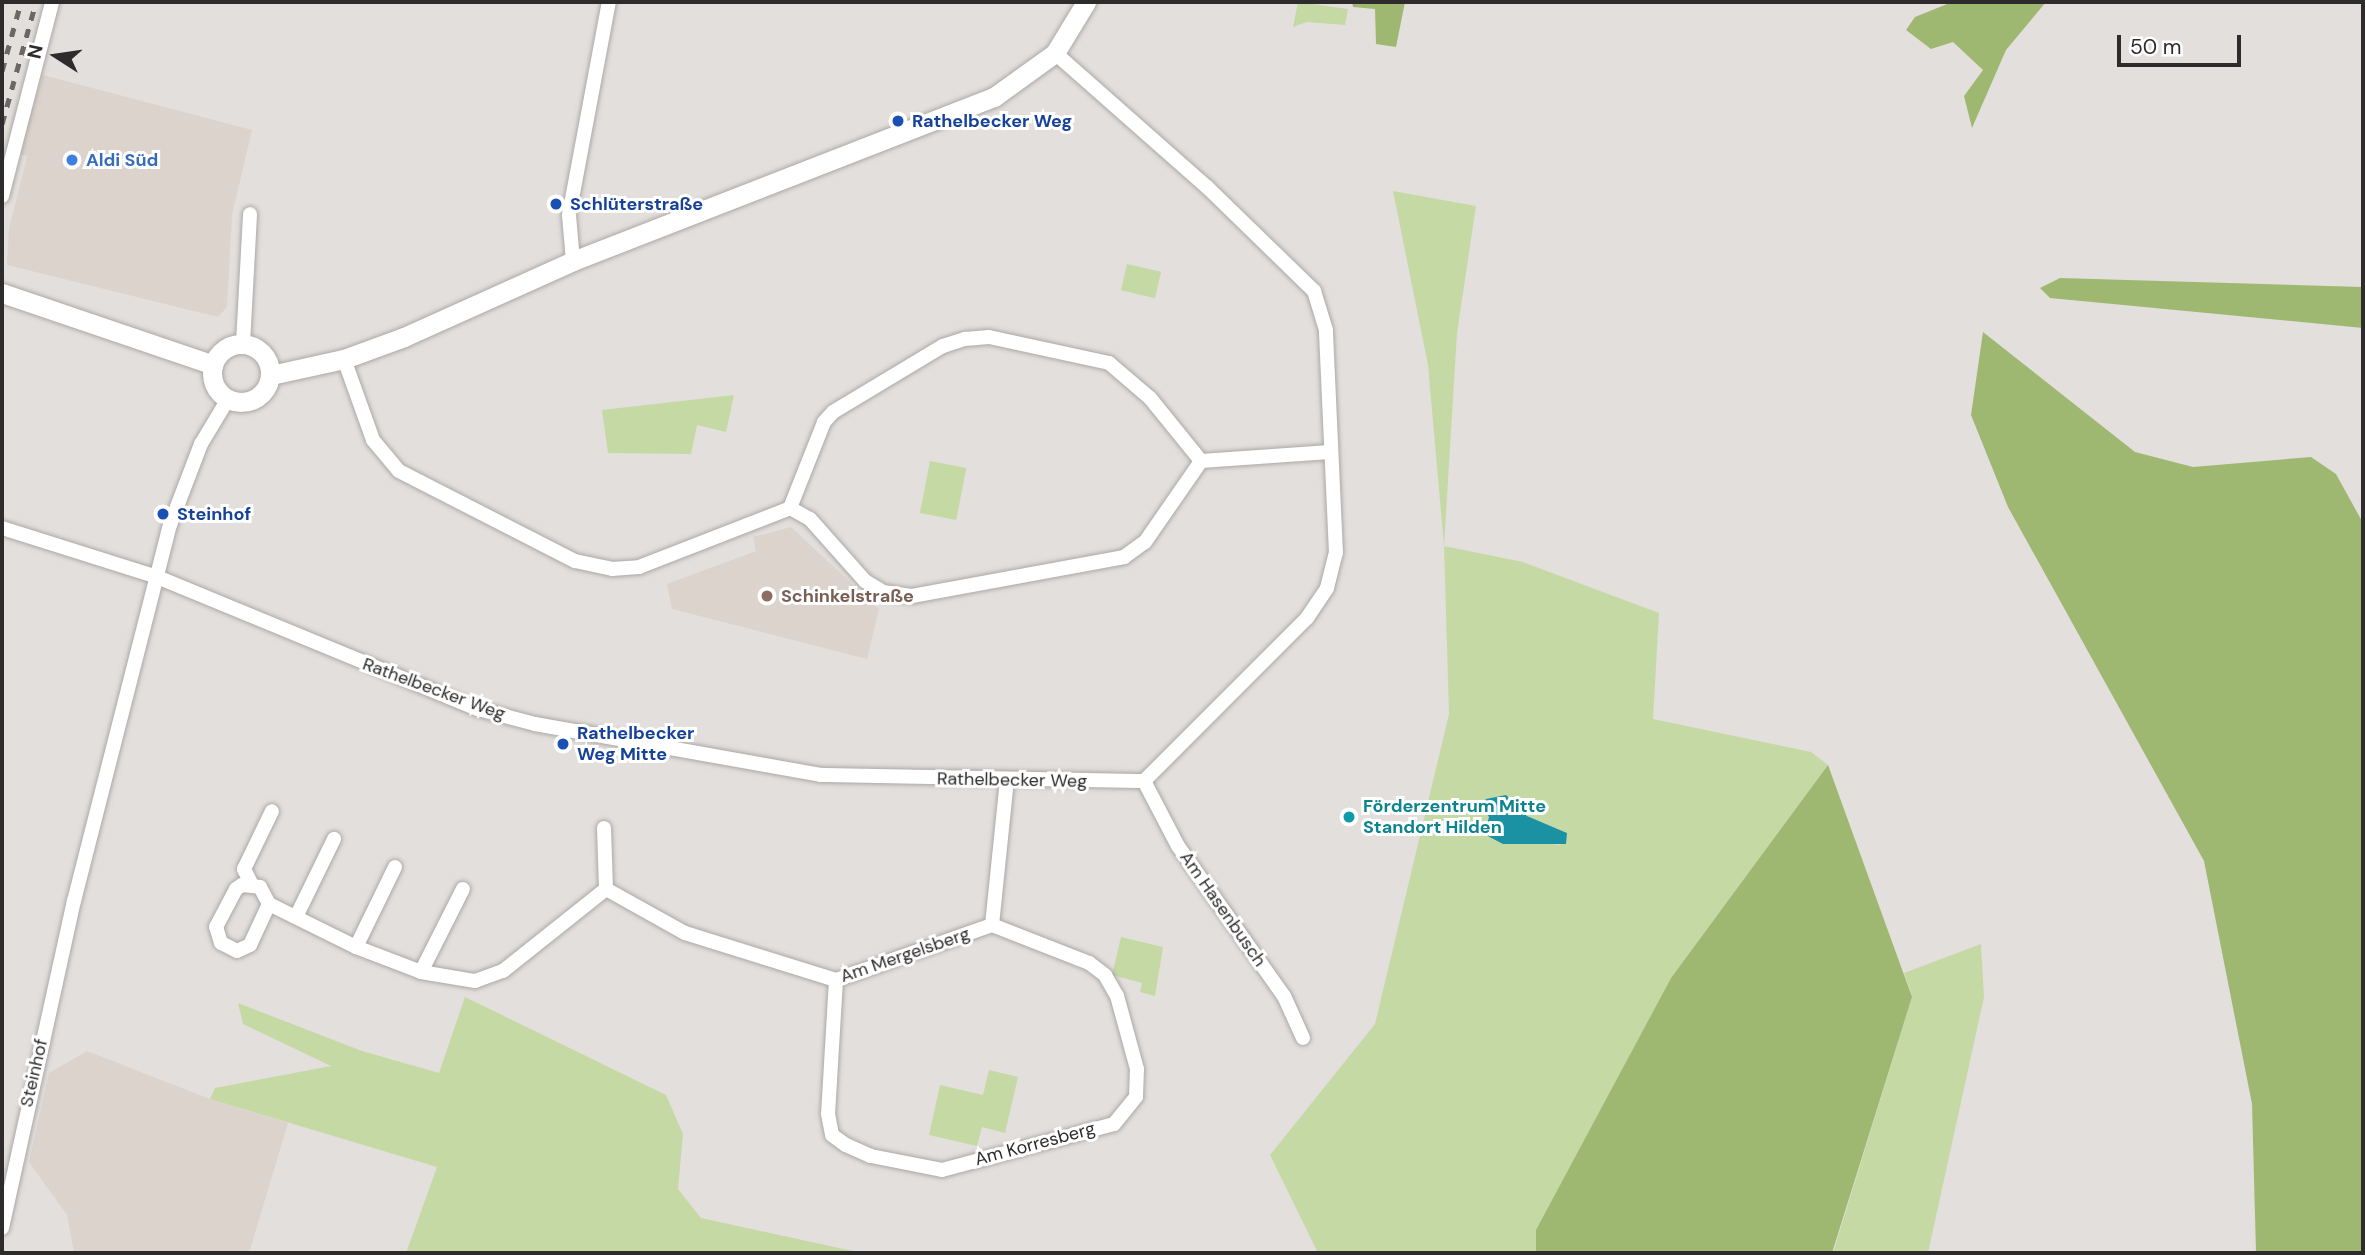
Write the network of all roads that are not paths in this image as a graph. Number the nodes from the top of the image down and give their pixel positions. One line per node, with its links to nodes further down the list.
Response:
1 (52, 2): 5 (street)
2 (609, 2): 7 (street)
3 (1086, 2): 4 (street)
4 (1055, 53): 7 (street); 14 (street)
5 (2, 196)
6 (250, 214): 9 (street)
7 (573, 261): 10 (street)
8 (2, 293): 11 (street)
9 (243, 344): 11 (street); 12 (street)
10 (344, 359): 12 (street); 16 (street)
11 (214, 365): 13 (street)
12 (271, 375): 13 (street)
13 (228, 399): 18 (street, Steinhof)
14 (1330, 452): 15 (street); 20 (street)
15 (1201, 461): 16 (street); 16 (street)
16 (790, 509)
17 (2, 528): 18 (street, Rathelbecker Weg)
18 (157, 577): 19 (street, Rathelbecker Weg); 35 (street, Steinhof)
19 (1007, 780): 20 (street, Rathelbecker Weg); 30 (street, Am Mergelsberg)
20 (1144, 780): 34 (street, Am Hasenbusch)
21 (272, 811): 25 (street)
22 (604, 828): 27 (street)
23 (334, 839): 29 (street)
24 (396, 867): 31 (street)
25 (252, 885): 28 (street); 28 (street)
26 (463, 889): 32 (street)
27 (606, 889): 32 (street); 33 (street, Am Mergelsberg)
28 (269, 904): 29 (street)
29 (296, 917): 31 (street)
30 (992, 925): 33 (street, Am Mergelsberg); 33 (street, Am Korresberg)
31 (356, 947): 32 (street)
32 (421, 972)
33 (836, 980)
34 (1303, 1038)
35 (2, 1228)

